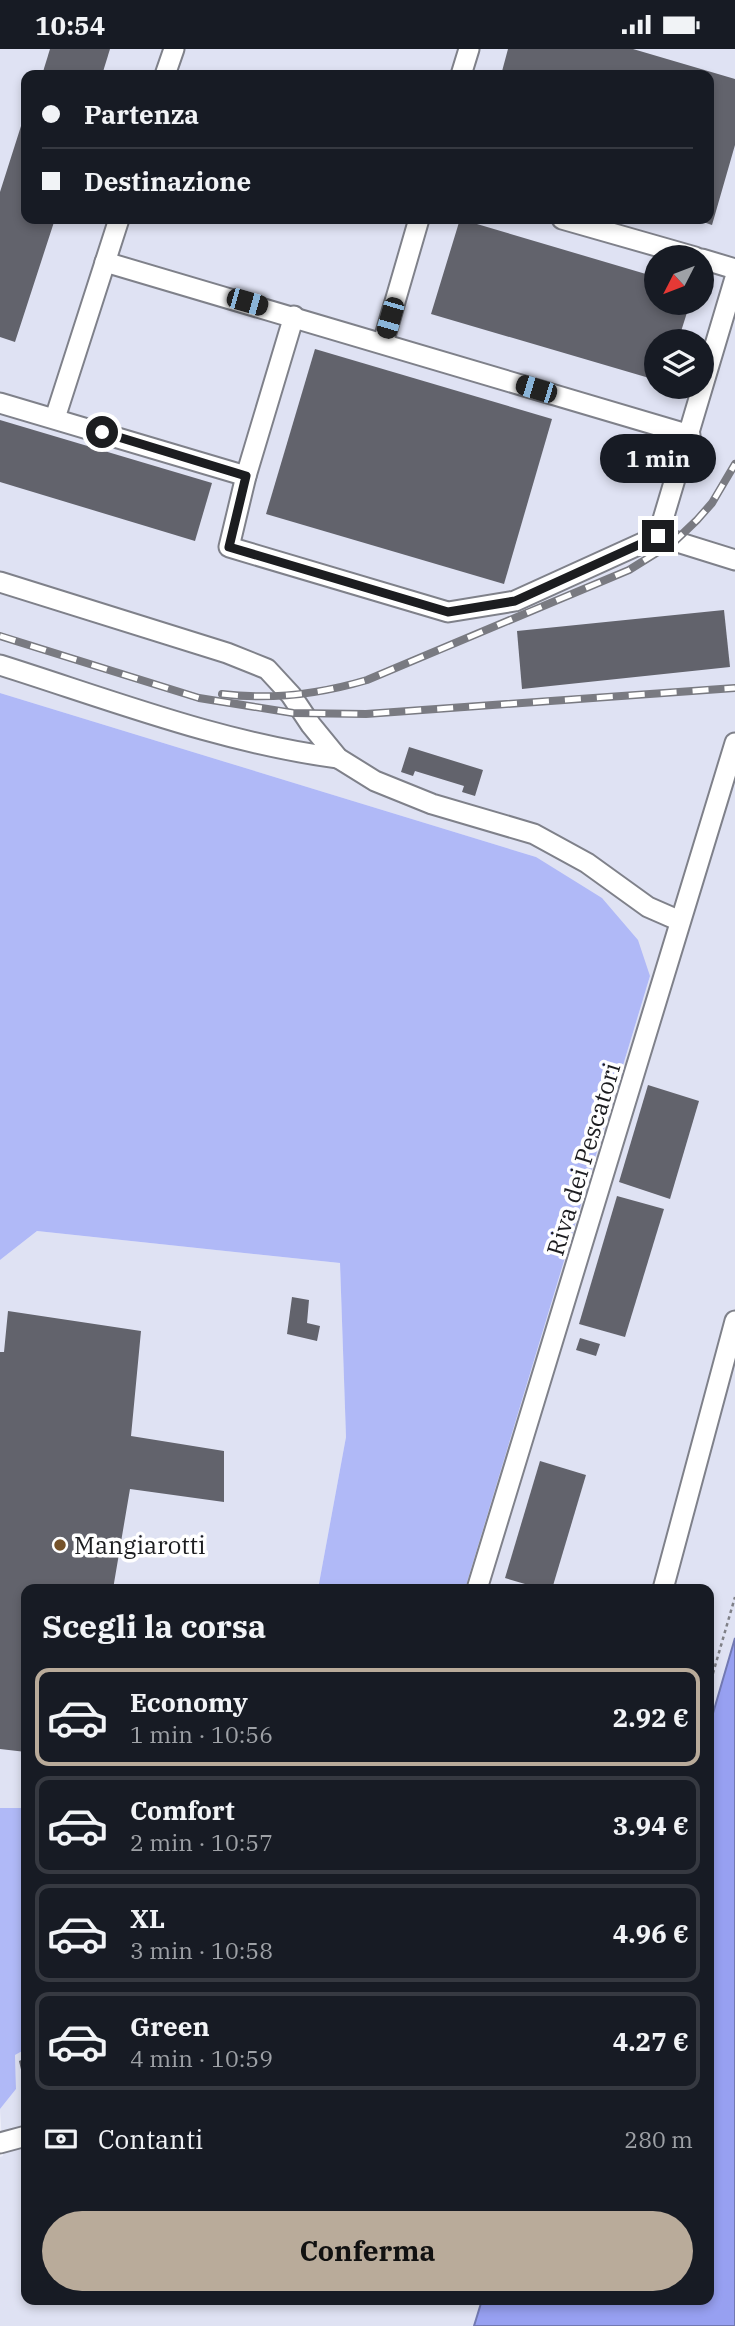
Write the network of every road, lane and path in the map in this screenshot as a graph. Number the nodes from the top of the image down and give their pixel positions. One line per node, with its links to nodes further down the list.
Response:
1 (174, 49): 3 (lane)
2 (469, 49): 4 (lane)
3 (167, 70)
4 (463, 70)
5 (117, 224): 9 (lane)
6 (418, 224): 14 (lane)
7 (580, 224): 8 (lane)
8 (653, 245)
9 (105, 261): 13 (lane); 16 (lane)
10 (714, 263): 11 (lane)
11 (735, 269)
12 (735, 278): 17 (lane)
13 (294, 316): 14 (lane); 18 (lane)
14 (383, 342): 17 (lane)
15 (0, 403): 16 (lane)
16 (55, 418): 18 (lane)
17 (690, 435): 19 (lane)
18 (246, 476): 19 (lane)
19 (658, 536): 20 (lane)
20 (735, 561)
21 (0, 582): 24 (lane)
22 (0, 665): 24 (lane)
23 (735, 743): 25 (lane, Riva dei Pescatori)
24 (338, 758): 25 (lane)
25 (680, 921): 27 (lane, Riva dei Pescatori)
26 (735, 1321): 28 (lane)
27 (479, 1584)
28 (664, 1584)
29 (735, 1597): 30 (path)
30 (714, 1670)
31 (21, 2137): 32 (lane)
32 (3, 2142)

